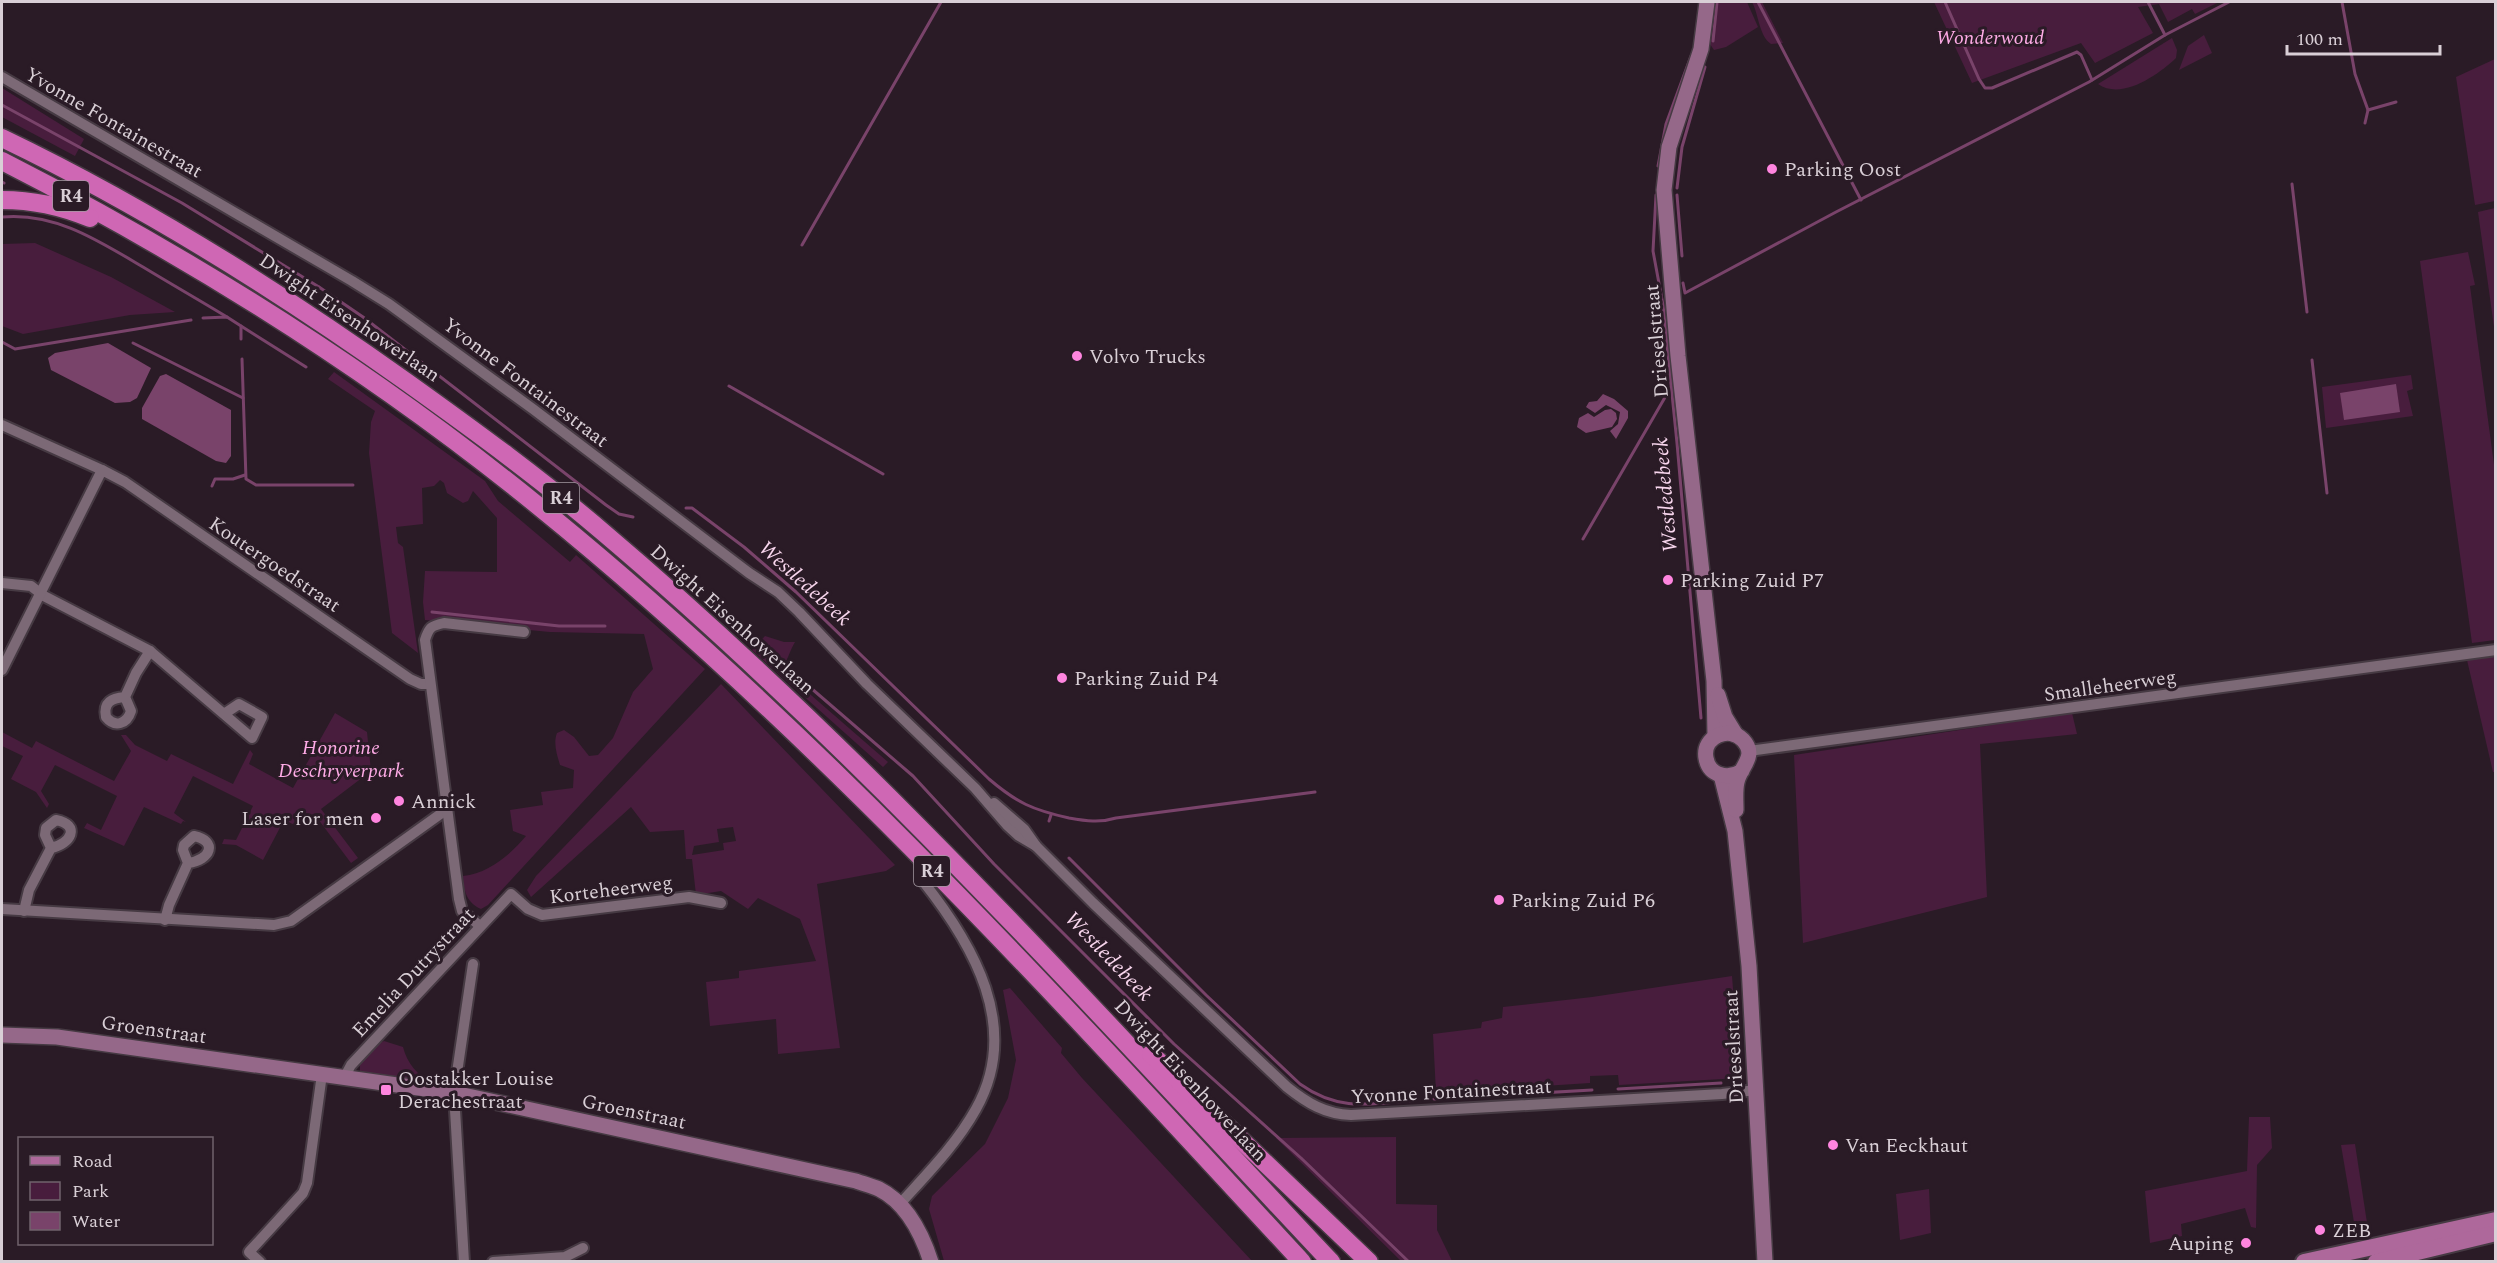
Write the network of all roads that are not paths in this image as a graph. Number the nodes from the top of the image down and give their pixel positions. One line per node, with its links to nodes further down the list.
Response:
1 (1707, 2): 17 (street, Drieselstraat)
2 (2, 78): 42 (street, Yvonne Fontainestraat)
3 (2, 132): 5 (highway)
4 (2, 138): 5 (highway, Dwight Eisenhowerlaan / R4)
5 (23, 148): 38 (highway, Dwight Eisenhowerlaan / R4)
6 (2, 160): 8 (highway, Dwight Eisenhowerlaan / R4)
7 (2, 200): 8 (highway)
8 (138, 234): 52 (highway, Dwight Eisenhowerlaan / R4)
9 (2, 425): 10 (street, Koutergoedstraat)
10 (102, 470): 12 (street); 18 (street, Koutergoedstraat)
11 (2, 583): 12 (street)
12 (40, 592): 15 (street); 16 (street)
13 (524, 632): 18 (street)
14 (2496, 650): 23 (street, Smalleheerweg)
15 (150, 651): 19 (street); 20 (street)
16 (2, 670)
17 (1714, 681): 21 (street, Drieselstraat); 22 (street, Drieselstraat)
18 (429, 684): 26 (street)
19 (125, 698)
20 (224, 714)
21 (1736, 735): 22 (street); 23 (street, Drieselstraat)
22 (1716, 736): 25 (street, Drieselstraat)
23 (1749, 751): 24 (street, Drieselstraat)
24 (1742, 771): 25 (street); 27 (street, Drieselstraat)
25 (1721, 775): 27 (street, Drieselstraat)
26 (446, 810): 35 (street); 36 (street)
27 (1735, 831): 42 (street, Drieselstraat)
28 (51, 848): 34 (street)
29 (188, 863): 35 (street)
30 (922, 880): 44 (street)
31 (511, 894): 32 (street, Korteheerweg); 36 (street, Emelia Dutrystraat)
32 (721, 903)
33 (2, 909): 34 (street)
34 (24, 911): 35 (street)
35 (165, 920)
36 (480, 926): 41 (street, Emelia Dutrystraat)
37 (473, 964): 43 (street, Emelia Dutrystraat)
38 (1076, 991): 53 (highway, Dwight Eisenhowerlaan / R4); 54 (highway)
39 (2, 1035): 40 (street, Groenstraat)
40 (322, 1074): 41 (street, Groenstraat); 48 (street)
41 (344, 1078): 43 (street, Groenstraat)
42 (1756, 1090): 55 (street, Drieselstraat)
43 (454, 1093): 44 (street, Groenstraat); 49 (street, Emelia Dutrystraat)
44 (899, 1205): 51 (street, Groenstraat)
45 (2496, 1220): 56 (main road)
46 (2489, 1235): 57 (main road)
47 (583, 1248): 50 (street)
48 (260, 1262)
49 (464, 1262)
50 (494, 1262)
51 (932, 1262)
52 (1302, 1262)
53 (1330, 1262)
54 (1369, 1262)
55 (1765, 1262)
56 (2304, 1262)
57 (2376, 1262)

